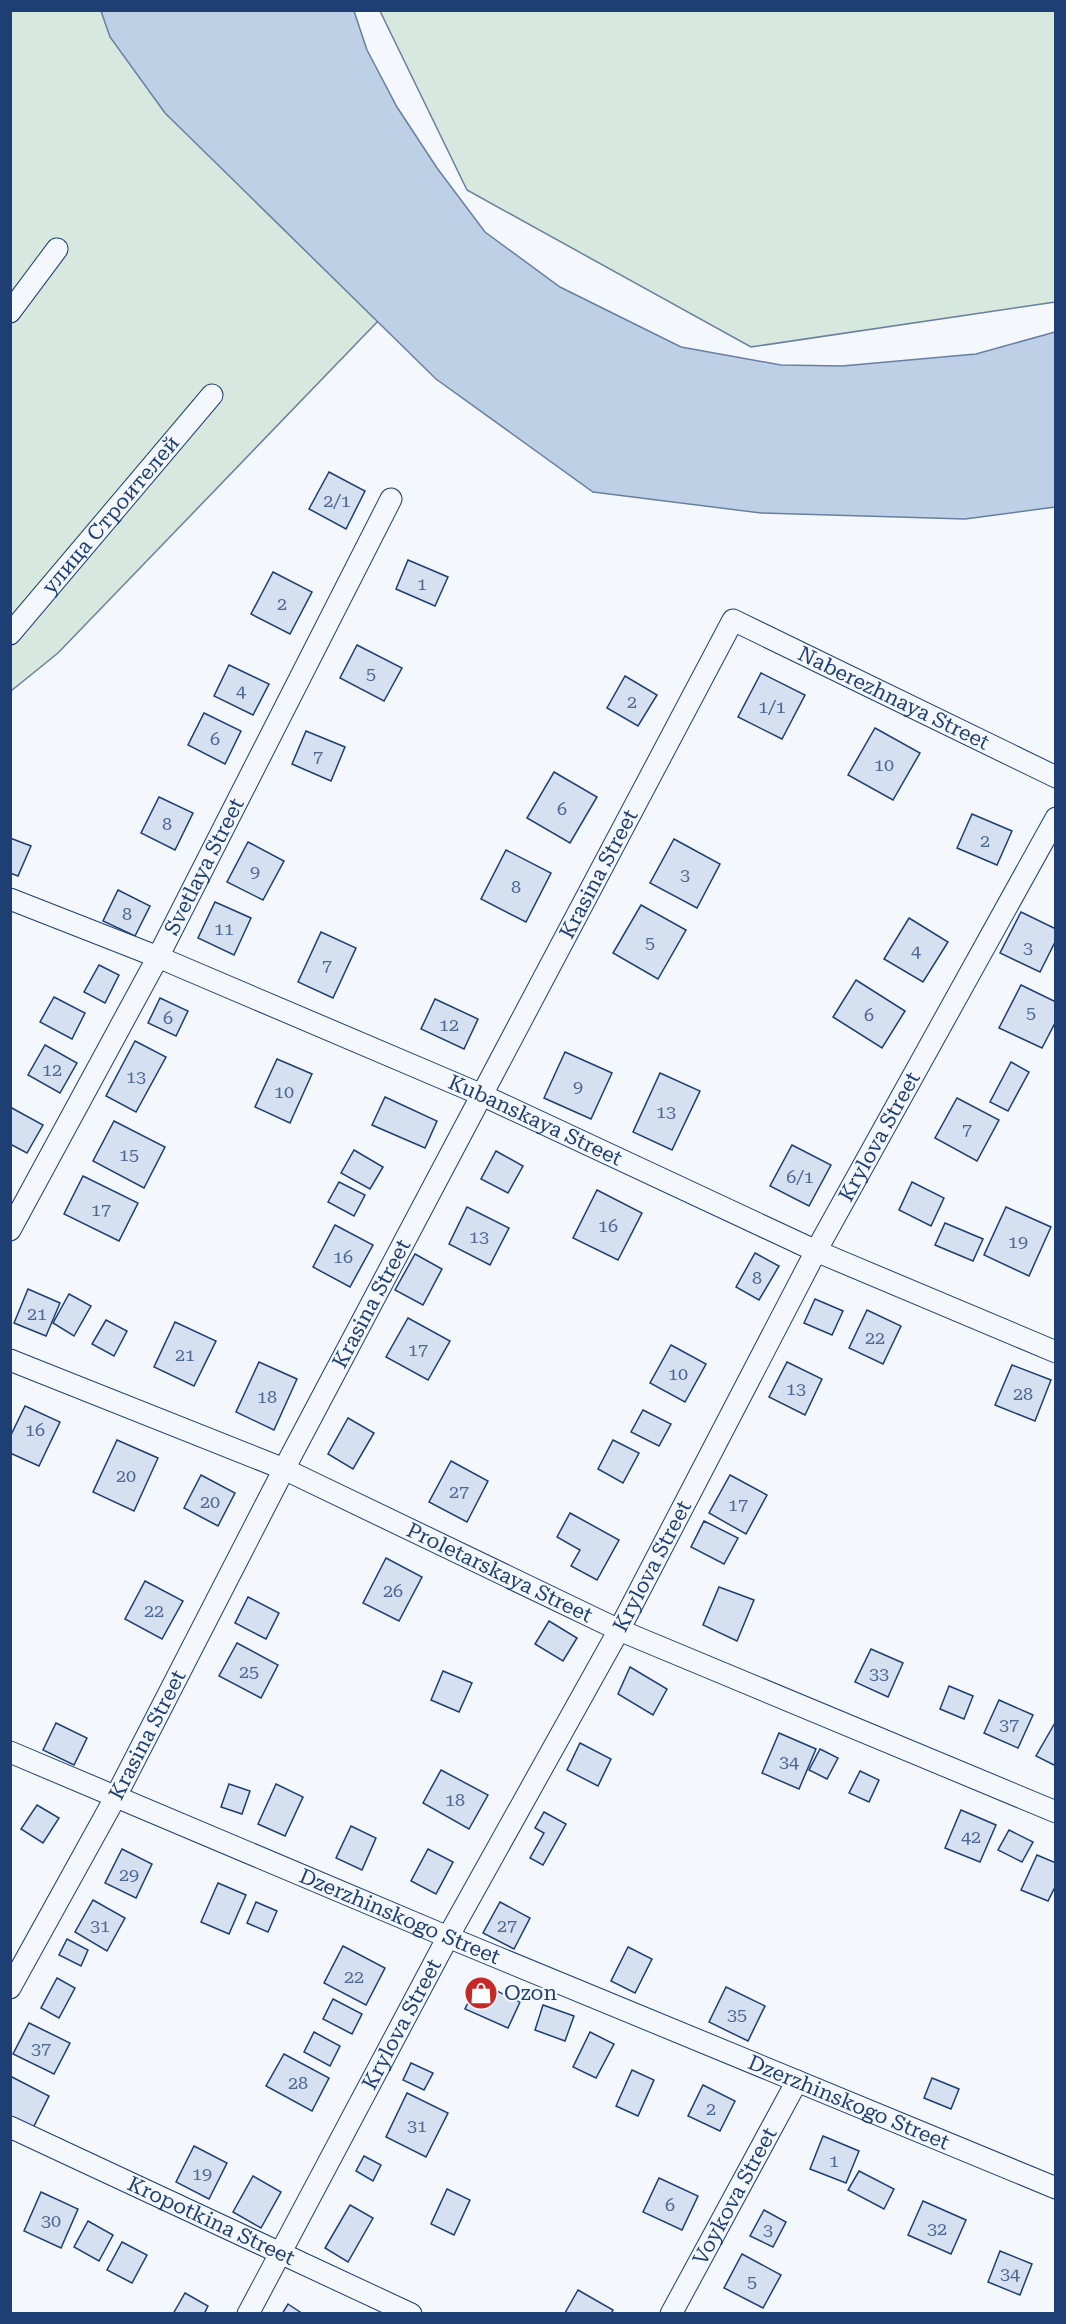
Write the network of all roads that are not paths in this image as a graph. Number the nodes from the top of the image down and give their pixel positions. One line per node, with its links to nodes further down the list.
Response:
1 (57, 249): 2 (street)
2 (10, 312)
3 (212, 395): 6 (street, улица Строителей)
4 (391, 499): 10 (street, Svetlaya Street)
5 (733, 620): 7 (street, Naberezhnaya Street); 11 (street, Krasina Street)
6 (10, 634)
7 (1056, 777)
8 (1056, 818): 13 (street, Krylova Street)
9 (10, 899): 10 (street, Kubanskaya Street)
10 (158, 957): 11 (street, Kubanskaya Street); 12 (street, Svetlaya Street)
11 (482, 1095): 13 (street, Kubanskaya Street); 16 (street, Krasina Street)
12 (10, 1230)
13 (816, 1251): 14 (street, Kubanskaya Street); 17 (street, Krylova Street)
14 (1056, 1352)
15 (10, 1360): 16 (street, Proletarskaya Street)
16 (284, 1469): 17 (street, Proletarskaya Street); 19 (street, Krasina Street)
17 (619, 1630): 20 (street, Proletarskaya Street); 21 (street, Krylova Street)
18 (10, 1752): 19 (street, Dzerzhinskogo Street)
19 (115, 1798): 21 (street, Dzerzhinskogo Street); 22 (street, Krasina Street)
20 (1056, 1812)
21 (448, 1937): 23 (street, Dzerzhinskogo Street); 26 (street, Krylova Street)
22 (10, 1989)
23 (797, 2081): 25 (street, Dzerzhinskogo Street); 29 (street, Voykova Street)
24 (10, 2127): 26 (street, Kropotkina Street)
25 (1056, 2188)
26 (280, 2251): 27 (street, Krylova Street); 28 (street, Kropotkina Street)
27 (248, 2313)
28 (411, 2313)
29 (671, 2313)

